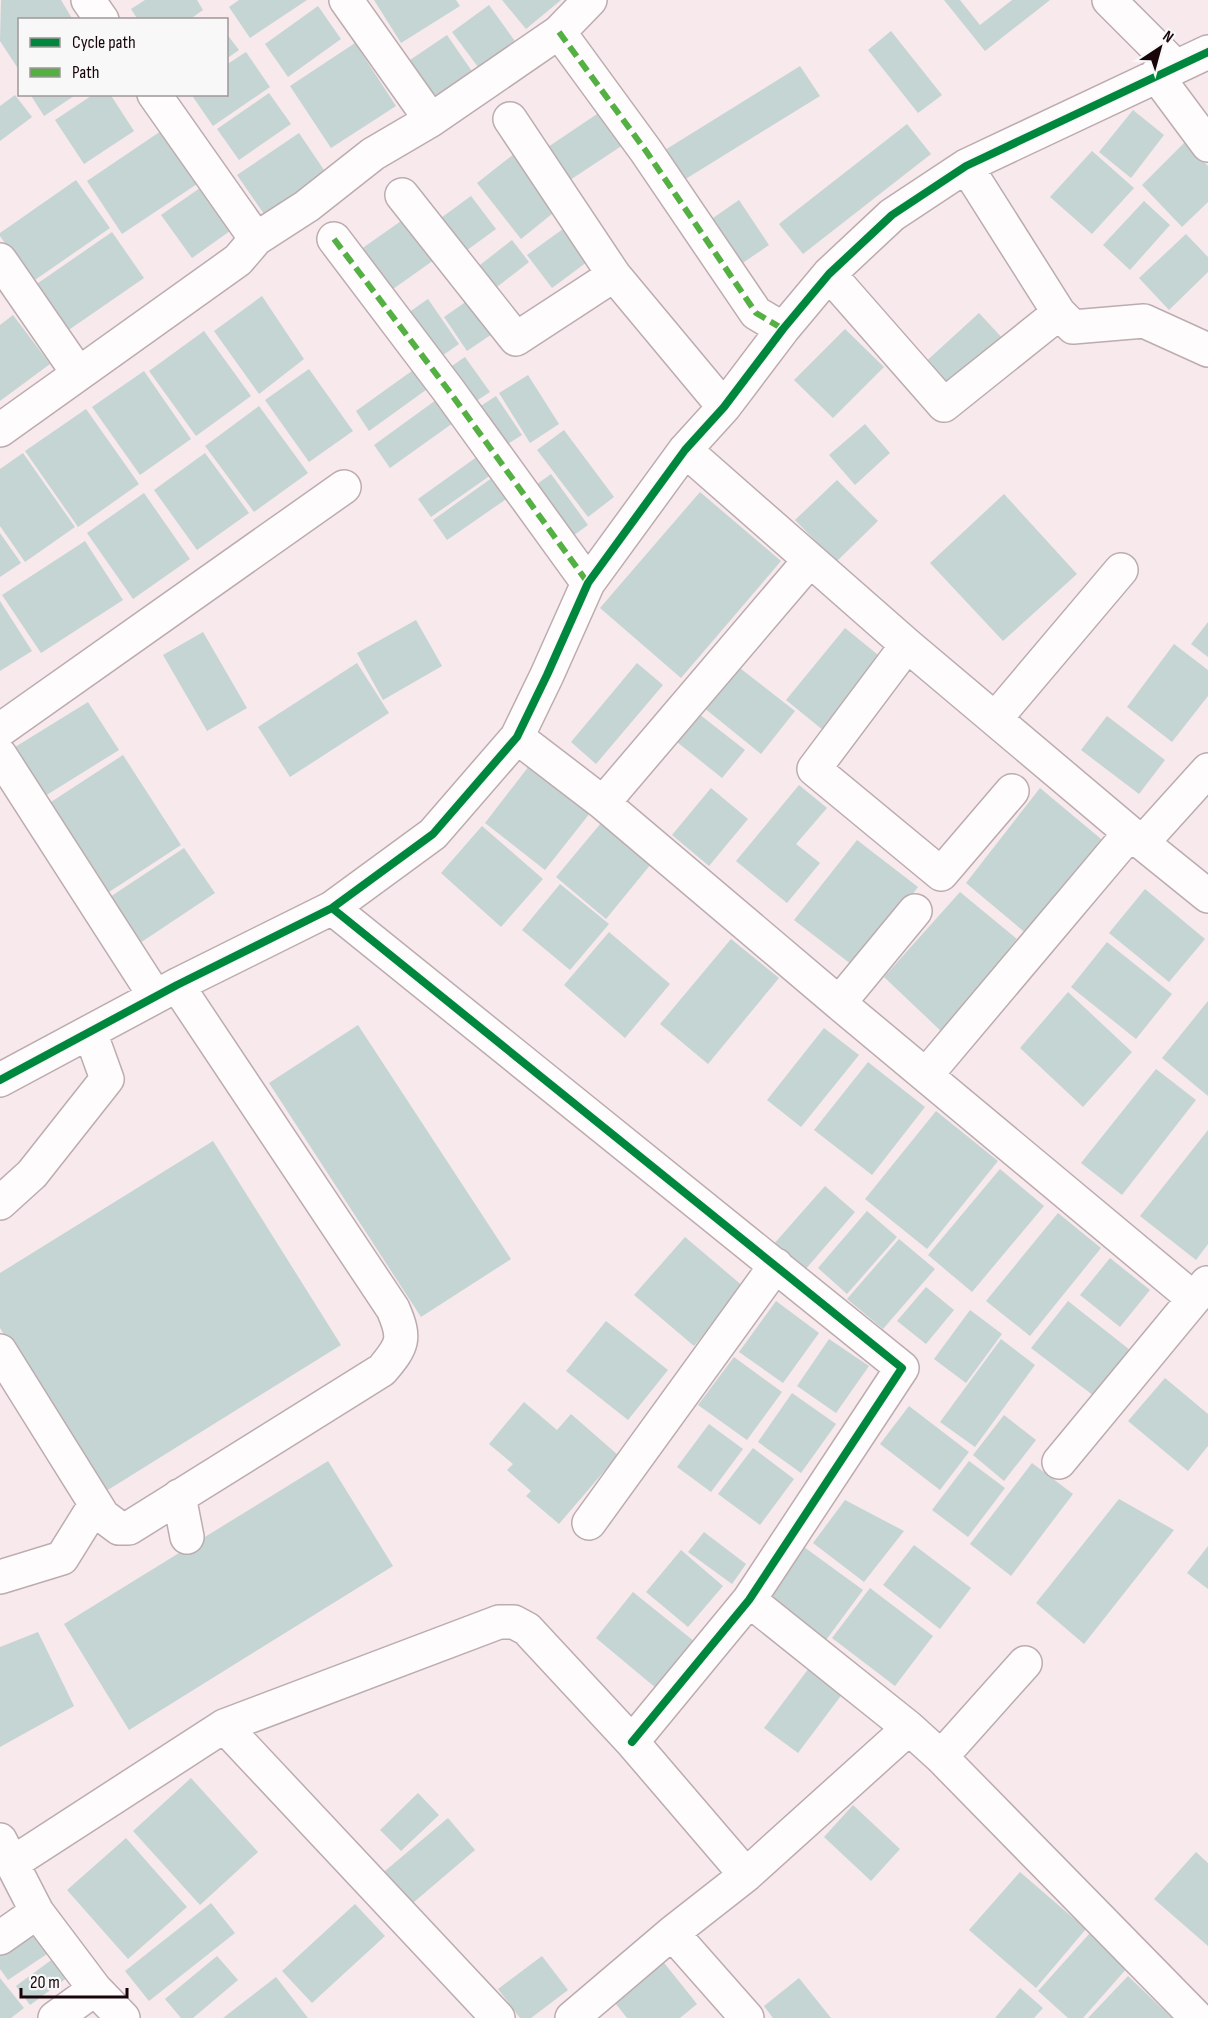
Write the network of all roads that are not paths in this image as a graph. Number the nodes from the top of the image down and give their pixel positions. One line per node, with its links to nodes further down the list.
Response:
1 (88, 0): 5 (street)
2 (346, 0): 11 (street)
3 (590, 0): 6 (street)
4 (1109, 0): 8 (street)
5 (101, 18)
6 (559, 32): 11 (street); 21 (street)
7 (1208, 52): 8 (street)
8 (1166, 71): 12 (street); 13 (street)
9 (155, 96): 15 (street)
10 (510, 119): 19 (street)
11 (431, 120): 15 (street)
12 (1208, 145)
13 (966, 166): 18 (street); 20 (street)
14 (402, 195): 19 (street)
15 (256, 239): 23 (street)
16 (334, 239): 30 (street)
17 (0, 260): 23 (street)
18 (829, 274): 20 (street); 21 (street)
19 (614, 275): 24 (street)
20 (1059, 313): 22 (street)
21 (783, 328): 24 (street)
22 (1208, 350)
23 (78, 374): 25 (street)
24 (724, 406): 26 (street)
25 (0, 430)
26 (685, 450): 28 (street); 30 (street)
27 (344, 487): 33 (street)
28 (810, 560): 31 (street); 38 (street)
29 (1121, 570): 32 (street)
30 (588, 583): 34 (street)
31 (907, 645): 32 (street); 37 (street)
32 (995, 719): 39 (street)
33 (0, 730)
34 (517, 737): 38 (street); 41 (street)
35 (0, 755): 43 (street)
36 (1208, 770): 39 (street)
37 (1012, 791)
38 (603, 803): 44 (street)
39 (1136, 838): 40 (street); 46 (street)
40 (1208, 896)
41 (332, 908): 43 (street); 49 (street)
42 (915, 911): 44 (street)
43 (166, 991): 45 (street); 53 (street)
44 (838, 1003): 46 (street)
45 (90, 1032): 47 (street); 48 (street)
46 (926, 1075): 50 (street)
47 (0, 1080)
48 (0, 1203)
49 (776, 1265): 55 (street); 58 (street)
50 (1201, 1291): 52 (street)
51 (0, 1351): 54 (street)
52 (1059, 1462)
53 (179, 1496): 54 (street); 56 (street)
54 (95, 1505): 57 (street)
55 (589, 1523)
56 (187, 1537)
57 (0, 1577)
58 (749, 1600): 61 (street); 62 (street)
59 (1025, 1663): 63 (street)
60 (224, 1726): 62 (street); 64 (street); 72 (street)
61 (909, 1728): 63 (street); 65 (street)
62 (632, 1742): 65 (street)
63 (942, 1757): 75 (street)
64 (6, 1852): 66 (street)
65 (746, 1875): 67 (street)
66 (37, 1912): 68 (street); 69 (street)
67 (672, 1933): 73 (street); 74 (street)
68 (0, 1938)
69 (95, 1989): 70 (street); 71 (street)
70 (55, 2018)
71 (123, 2018)
72 (498, 2018)
73 (572, 2018)
74 (747, 2018)
75 (1197, 2018)

